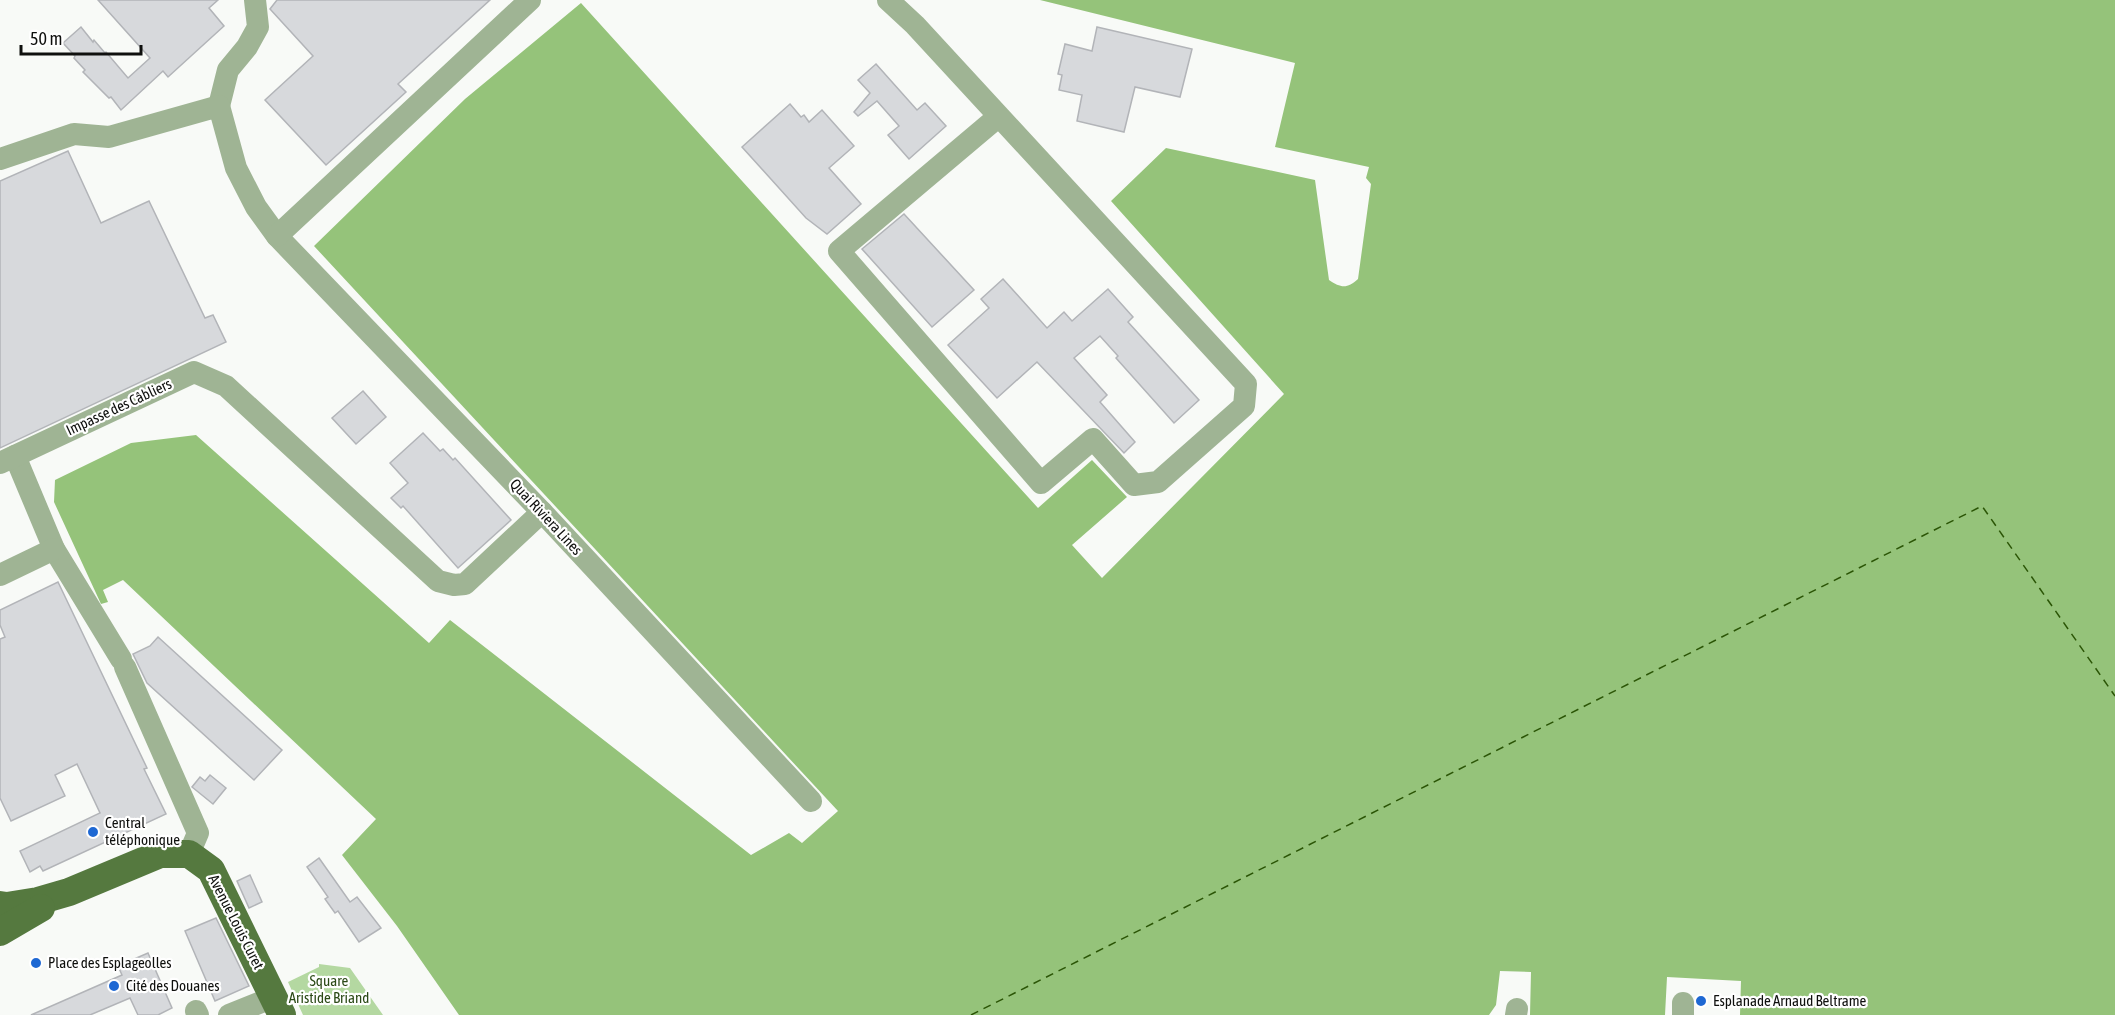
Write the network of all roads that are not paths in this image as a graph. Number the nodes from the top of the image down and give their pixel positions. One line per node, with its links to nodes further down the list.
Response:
1 (255, 0): 4 (street)
2 (530, 0): 7 (street)
3 (888, 0): 5 (street)
4 (219, 106): 6 (street); 7 (street, Quai Riviera Lines)
5 (999, 116): 5 (street)
6 (0, 159)
7 (278, 236): 9 (street, Quai Riviera Lines)
8 (7, 459): 9 (street, Impasse des Câbliers); 10 (street)
9 (542, 513): 12 (street, Quai Riviera Lines)
10 (54, 549): 11 (street); 13 (street)
11 (0, 575)
12 (811, 801)
13 (189, 855): 14 (main road); 17 (main road, Avenue Louis Curet)
14 (69, 892): 15 (main road); 16 (main road)
15 (0, 905)
16 (0, 932)
17 (278, 1006): 18 (street)
18 (229, 1015)

